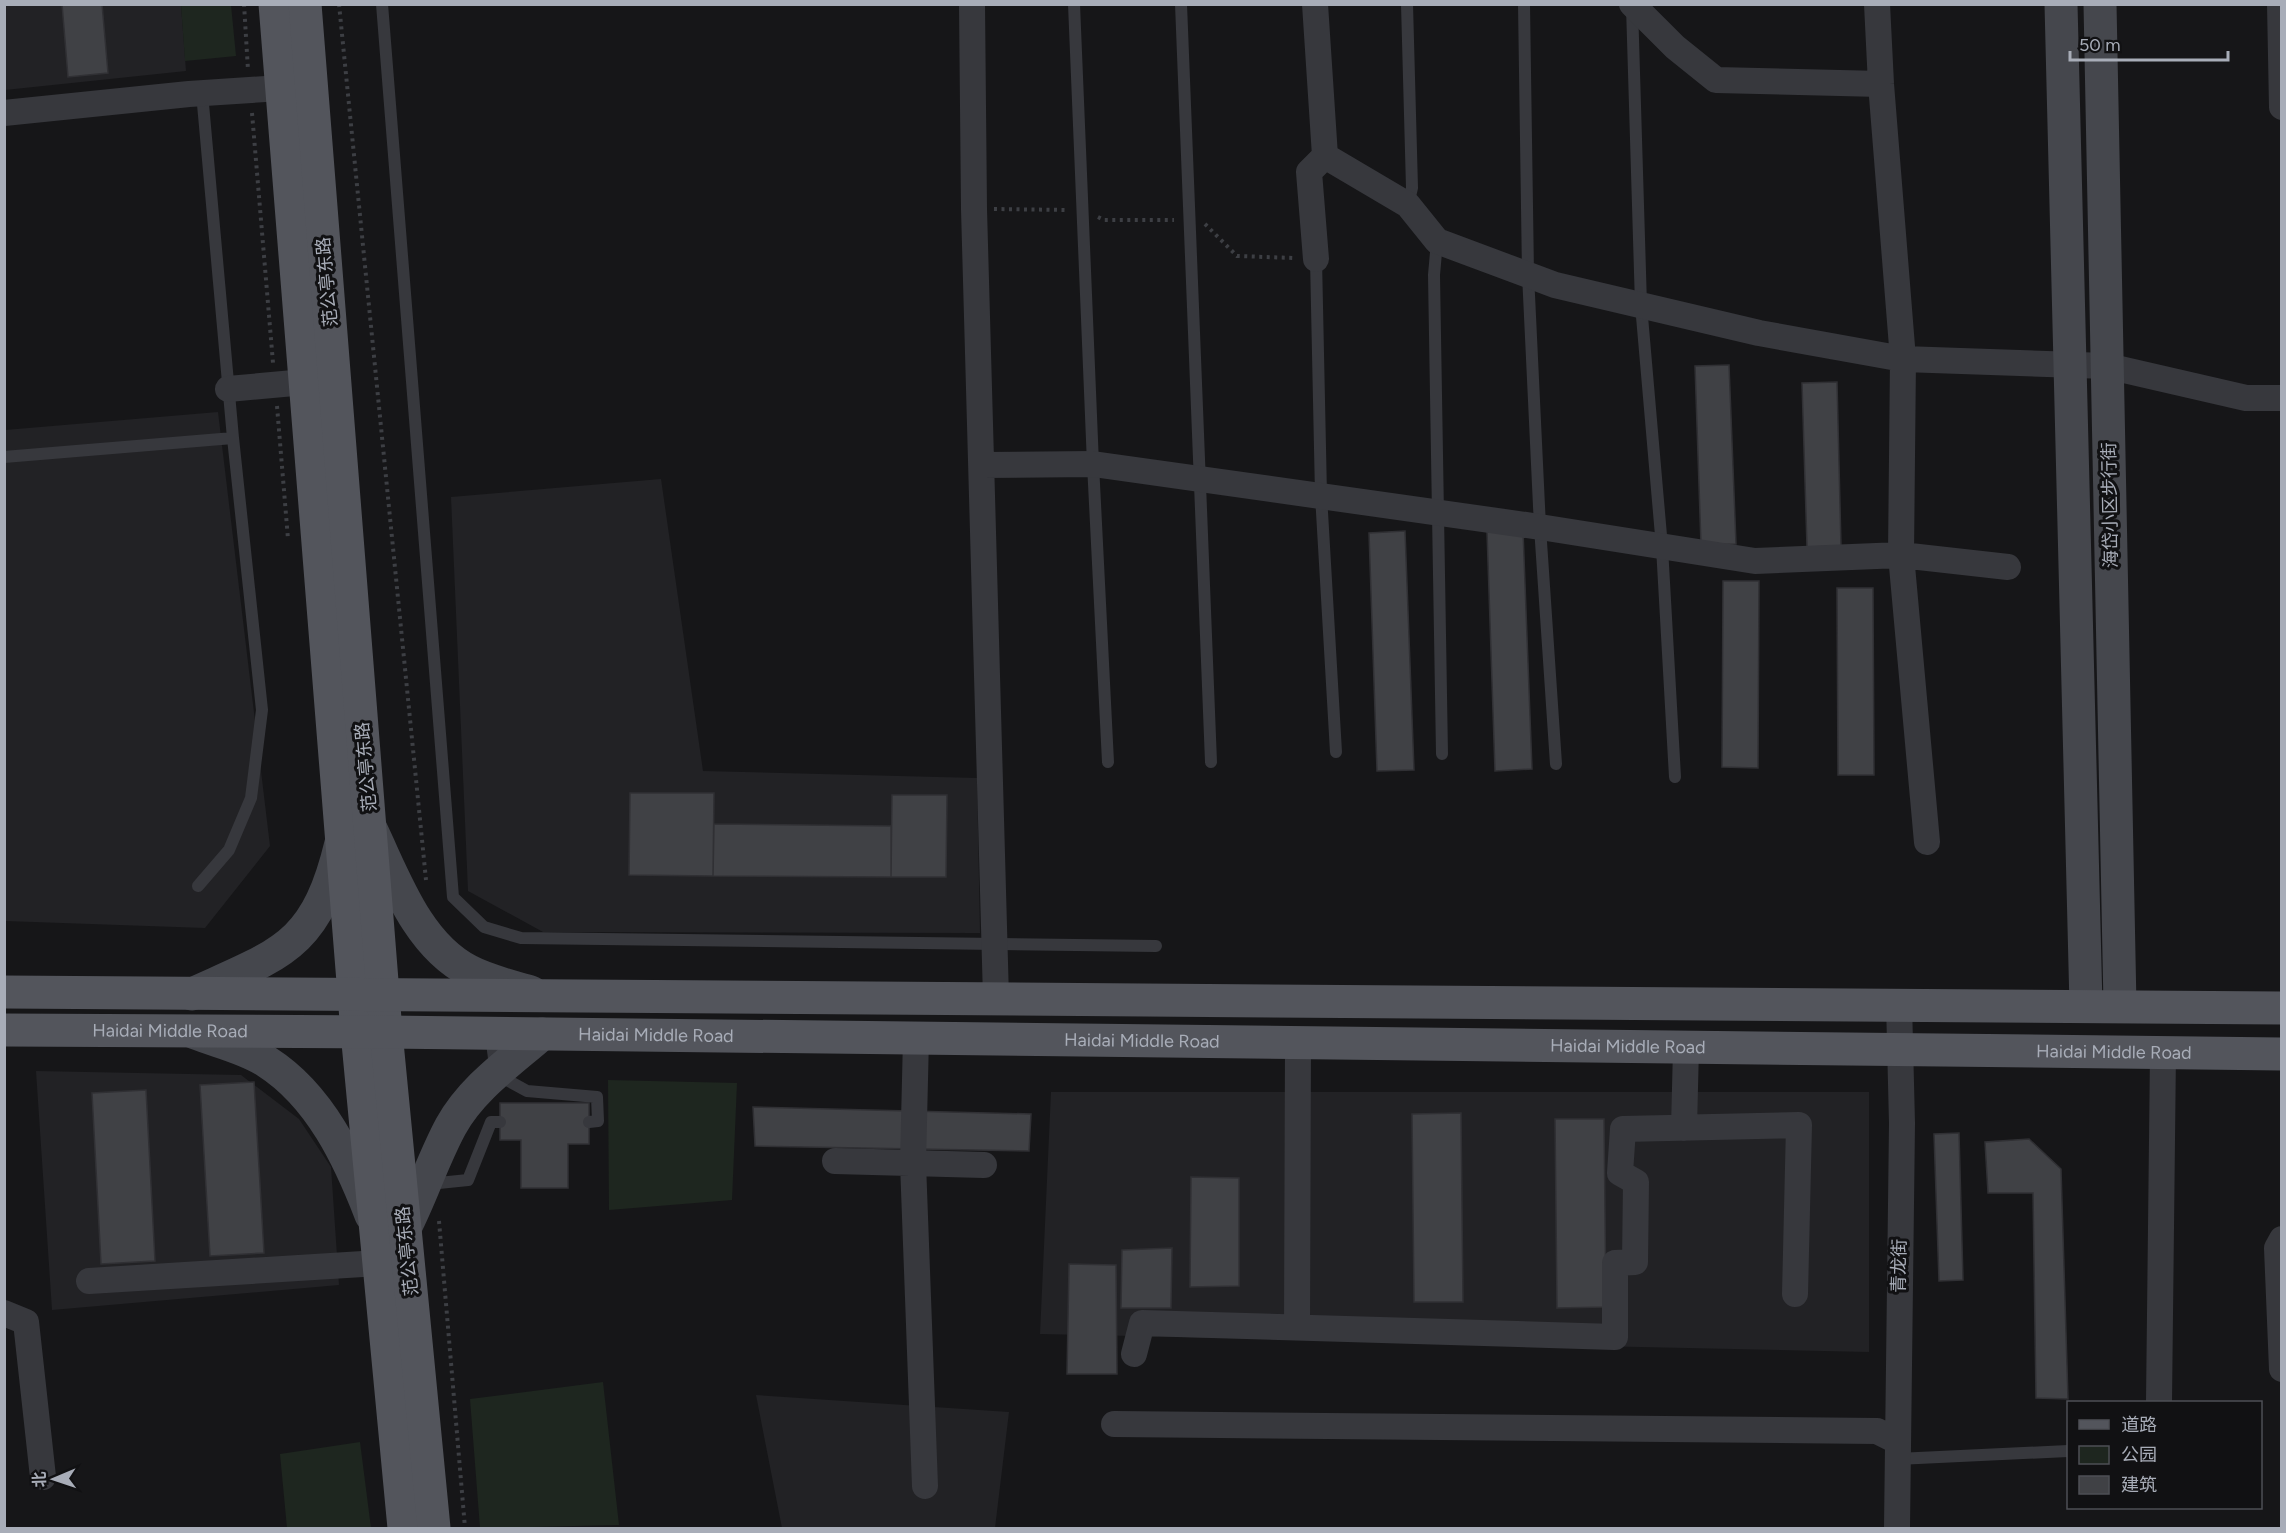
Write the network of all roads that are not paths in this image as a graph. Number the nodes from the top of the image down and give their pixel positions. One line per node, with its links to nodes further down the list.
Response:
1 (275, 4): 16 (main road, 范公亭东路)
2 (305, 4): 49 (main road, 范公亭东路)
3 (382, 4): 52 (lane)
4 (972, 4): 35 (street)
5 (1074, 4): 34 (lane)
6 (1181, 4): 36 (lane)
7 (1315, 4): 20 (street)
8 (1407, 4): 21 (lane)
9 (1524, 4): 24 (lane)
10 (1632, 4): 15 (street); 25 (lane)
11 (1877, 4): 15 (street)
12 (2061, 4): 27 (street, 海岱小区步行街)
13 (2100, 4): 28 (street, 海岱小区步行街)
14 (2280, 4): 18 (street)
15 (1881, 84): 26 (street)
16 (266, 89): 17 (street); 29 (main road, 范公亭东路)
17 (202, 93): 19 (street); 30 (lane)
18 (2282, 106)
19 (4, 112)
20 (1325, 156): 21 (street); 23 (street)
21 (1408, 205): 22 (street)
22 (1437, 241): 24 (street); 38 (lane)
23 (1316, 259): 37 (lane)
24 (1528, 274): 25 (street); 39 (lane)
25 (1641, 305): 26 (street); 40 (lane)
26 (1903, 359): 27 (street); 41 (street)
27 (2070, 363): 28 (street); 59 (street, 海岱小区步行街)
28 (2107, 366): 31 (street); 60 (street, 海岱小区步行街)
29 (290, 383): 30 (street); 49 (main road, 范公亭东路)
30 (228, 389): 32 (lane)
31 (2282, 398)
32 (232, 438): 33 (lane); 51 (lane)
33 (4, 457)
34 (1093, 464): 35 (street); 36 (street); 45 (lane)
35 (982, 465): 57 (street)
36 (1201, 479): 37 (street); 46 (lane)
37 (1321, 495): 38 (street); 43 (lane)
38 (1437, 513): 39 (street); 44 (lane)
39 (1540, 527): 40 (street); 47 (lane)
40 (1662, 547): 41 (street); 48 (lane)
41 (1901, 555): 42 (street); 50 (street)
42 (2008, 567)
43 (1336, 752)
44 (1442, 754)
45 (1108, 762)
46 (1211, 762)
47 (1556, 764)
48 (1675, 777)
49 (357, 834): 54 (street); 55 (main road, 范公亭东路); 56 (street)
50 (1927, 842)
51 (198, 886)
52 (1156, 946)
53 (4, 992): 54 (main road, Haidai Middle Road)
54 (192, 994): 55 (main road, Haidai Middle Road)
55 (369, 994): 56 (main road, Haidai Middle Road); 64 (main road, 范公亭东路)
56 (541, 995): 57 (main road, Haidai Middle Road)
57 (996, 998): 58 (main road, Haidai Middle Road)
58 (1899, 1003): 59 (main road, Haidai Middle Road); 70 (street, 青龙街)
59 (2086, 1006): 60 (main road, Haidai Middle Road)
60 (2120, 1006): 61 (main road, Haidai Middle Road)
61 (2282, 1008)
62 (4, 1030): 63 (main road, Haidai Middle Road)
63 (190, 1031): 64 (main road, Haidai Middle Road); 81 (street)
64 (371, 1032): 65 (main road, Haidai Middle Road); 80 (main road, 范公亭东路); 81 (main road, 范公亭东路)
65 (490, 1033): 66 (main road, Haidai Middle Road); 73 (lane)
66 (542, 1034): 67 (main road, Haidai Middle Road); 73 (street)
67 (916, 1038): 68 (main road, Haidai Middle Road); 78 (street)
68 (1298, 1043): 69 (main road, Haidai Middle Road); 87 (street)
69 (1686, 1048): 70 (main road, Haidai Middle Road); 76 (street)
70 (1900, 1050): 71 (main road, Haidai Middle Road); 92 (street, 青龙街)
71 (2163, 1052): 72 (main road, Haidai Middle Road); 90 (street)
72 (2282, 1054)
73 (496, 1074): 75 (lane); 80 (street)
74 (500, 1122): 80 (lane)
75 (589, 1122)
76 (1684, 1128): 85 (street); 87 (street)
77 (835, 1161): 78 (street)
78 (913, 1163): 79 (street); 95 (street)
79 (984, 1165)
80 (421, 1185): 81 (main road, 范公亭东路)
81 (390, 1228): 83 (main road, 范公亭东路); 97 (main road, 范公亭东路)
82 (2282, 1239): 89 (street)
83 (379, 1263): 84 (street); 96 (main road, 范公亭东路)
84 (89, 1281)
85 (1795, 1293)
86 (4, 1313): 94 (street)
87 (1296, 1327): 88 (street)
88 (1134, 1354)
89 (2282, 1368)
90 (2159, 1401)
91 (1114, 1424): 92 (street)
92 (1897, 1450): 93 (lane); 98 (street, 青龙街)
93 (2067, 1451)
94 (43, 1478)
95 (925, 1486)
96 (404, 1528)
97 (434, 1528)
98 (1897, 1528)

